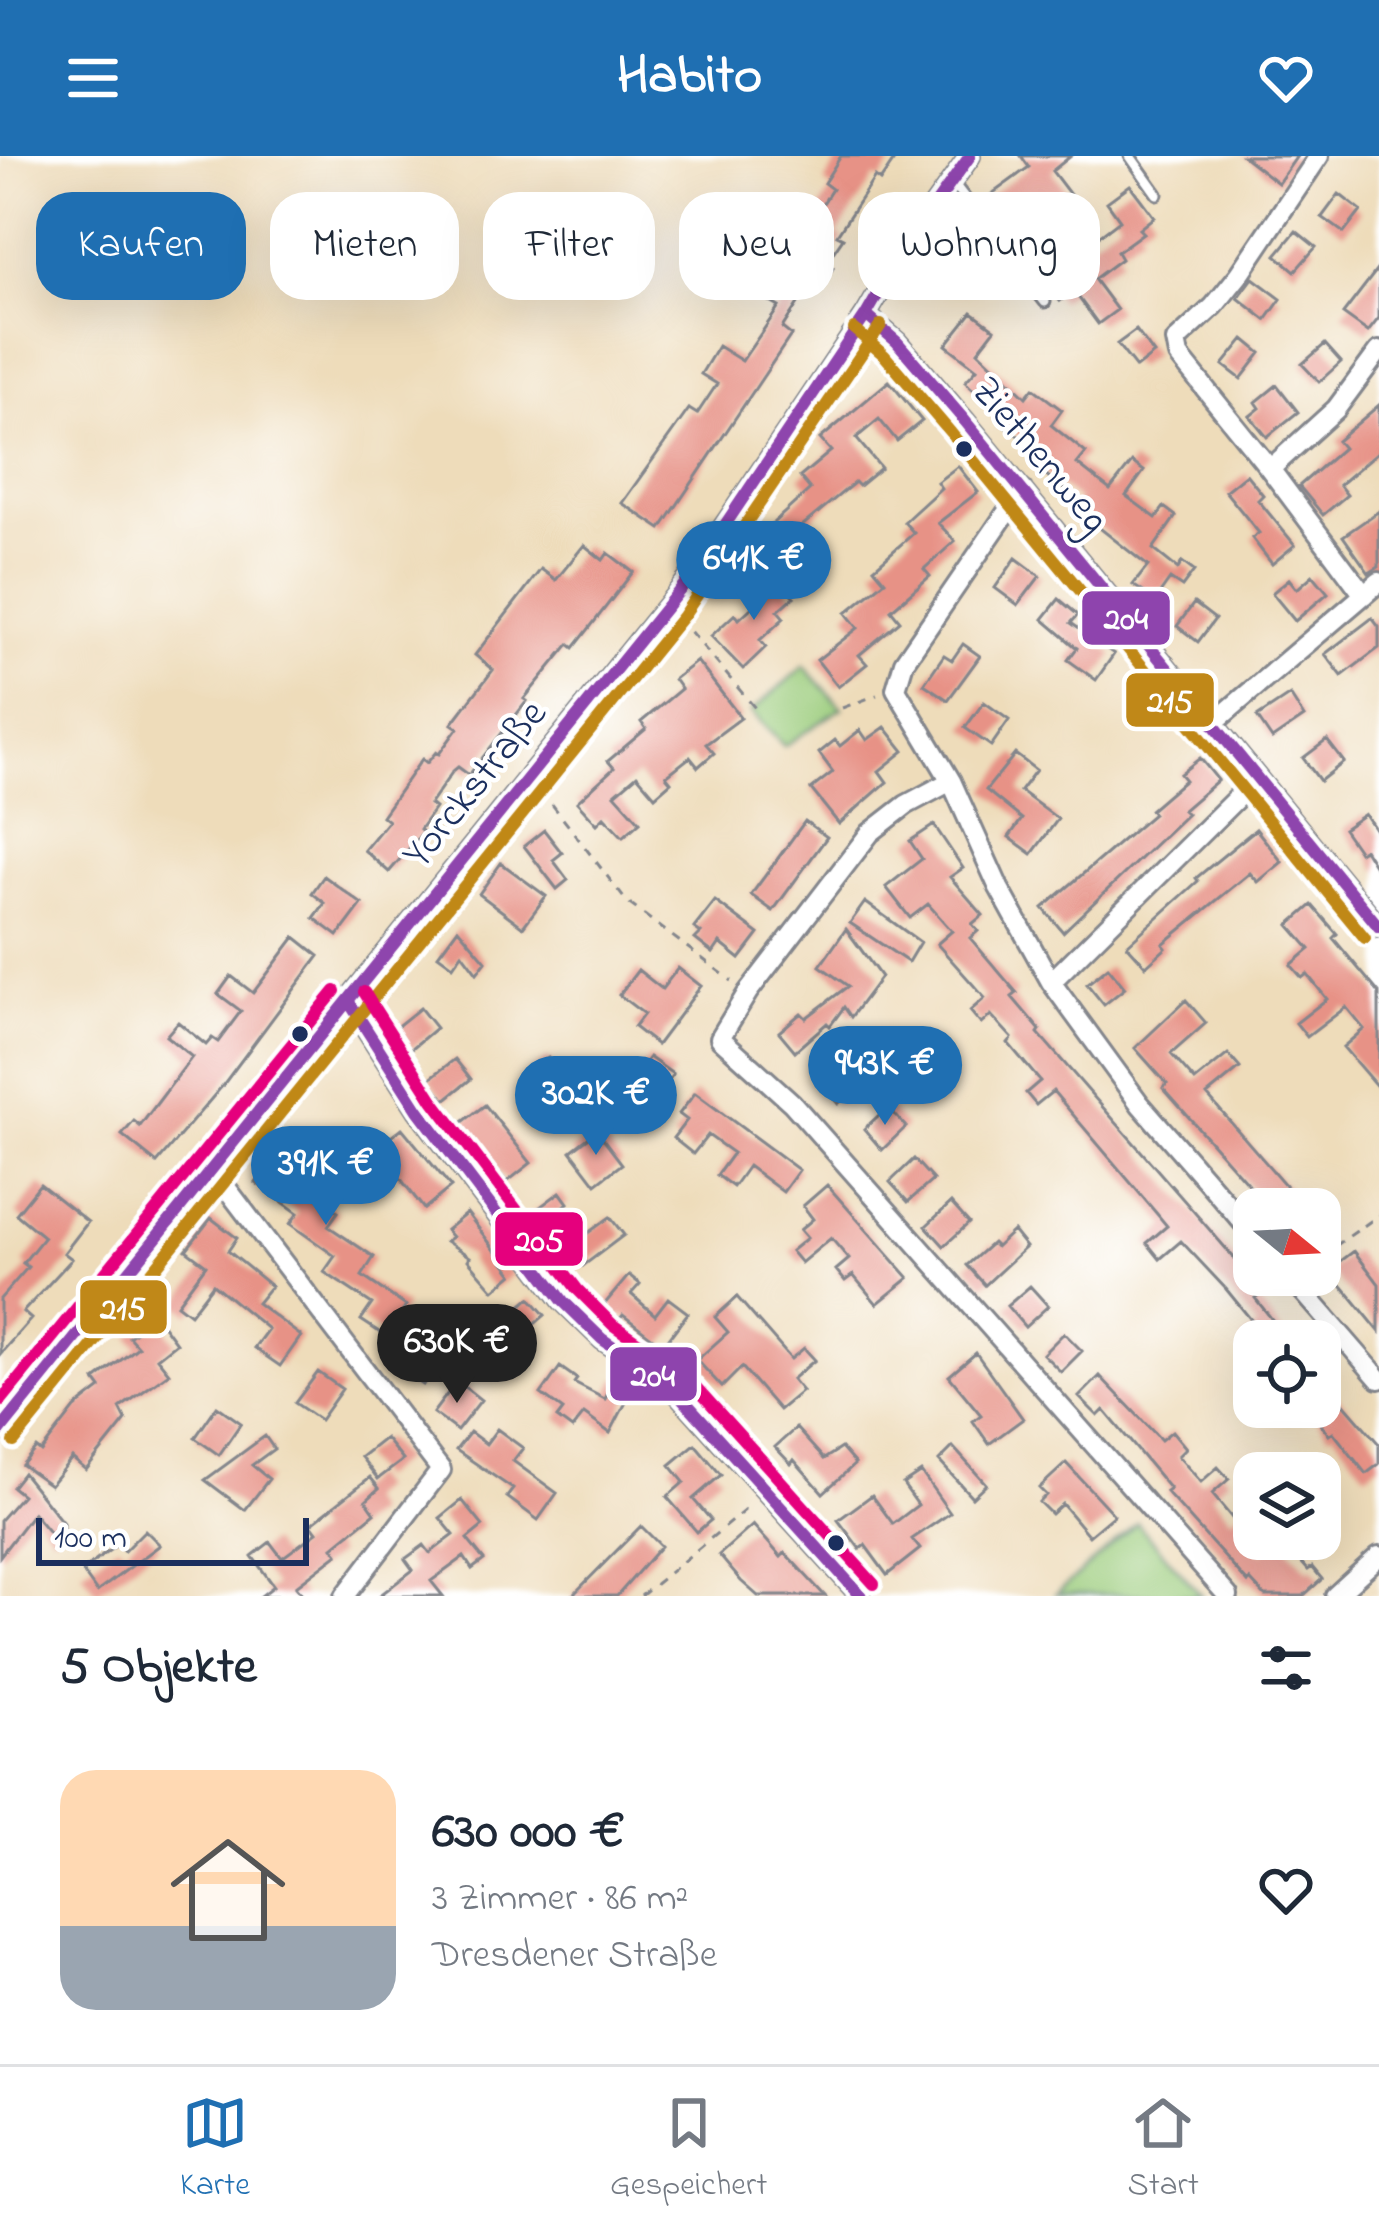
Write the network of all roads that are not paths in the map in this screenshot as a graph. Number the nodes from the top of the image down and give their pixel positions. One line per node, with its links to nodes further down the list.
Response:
1 (970, 156): 4 (street, Yorckstraße)
2 (1130, 156): 5 (lane)
3 (1319, 156): 9 (street)
4 (952, 182): 6 (lane); 7 (street, Yorckstraße)
5 (1157, 194)
6 (1046, 302)
7 (866, 315): 10 (street, Ziethenweg); 17 (street, Yorckstraße)
8 (1379, 351): 9 (street)
9 (1270, 469): 11 (street)
10 (1022, 490): 12 (street, Ziethenweg); 14 (street)
11 (1371, 588): 12 (street)
12 (1211, 725): 13 (street, Ziethenweg)
13 (1256, 779): 15 (street, Ziethenweg); 16 (street)
14 (951, 781): 16 (street); 26 (street)
15 (1379, 926)
16 (1051, 982): 19 (street)
17 (350, 1002): 18 (street, Yorckstraße); 25 (street)
18 (212, 1169): 22 (street, Yorckstraße); 24 (street)
19 (1233, 1211)
20 (1307, 1296): 21 (street)
21 (1379, 1379)
22 (0, 1431)
23 (1379, 1556): 27 (street)
24 (346, 1596)
25 (861, 1596)
26 (1228, 1596)
27 (1335, 1596)

